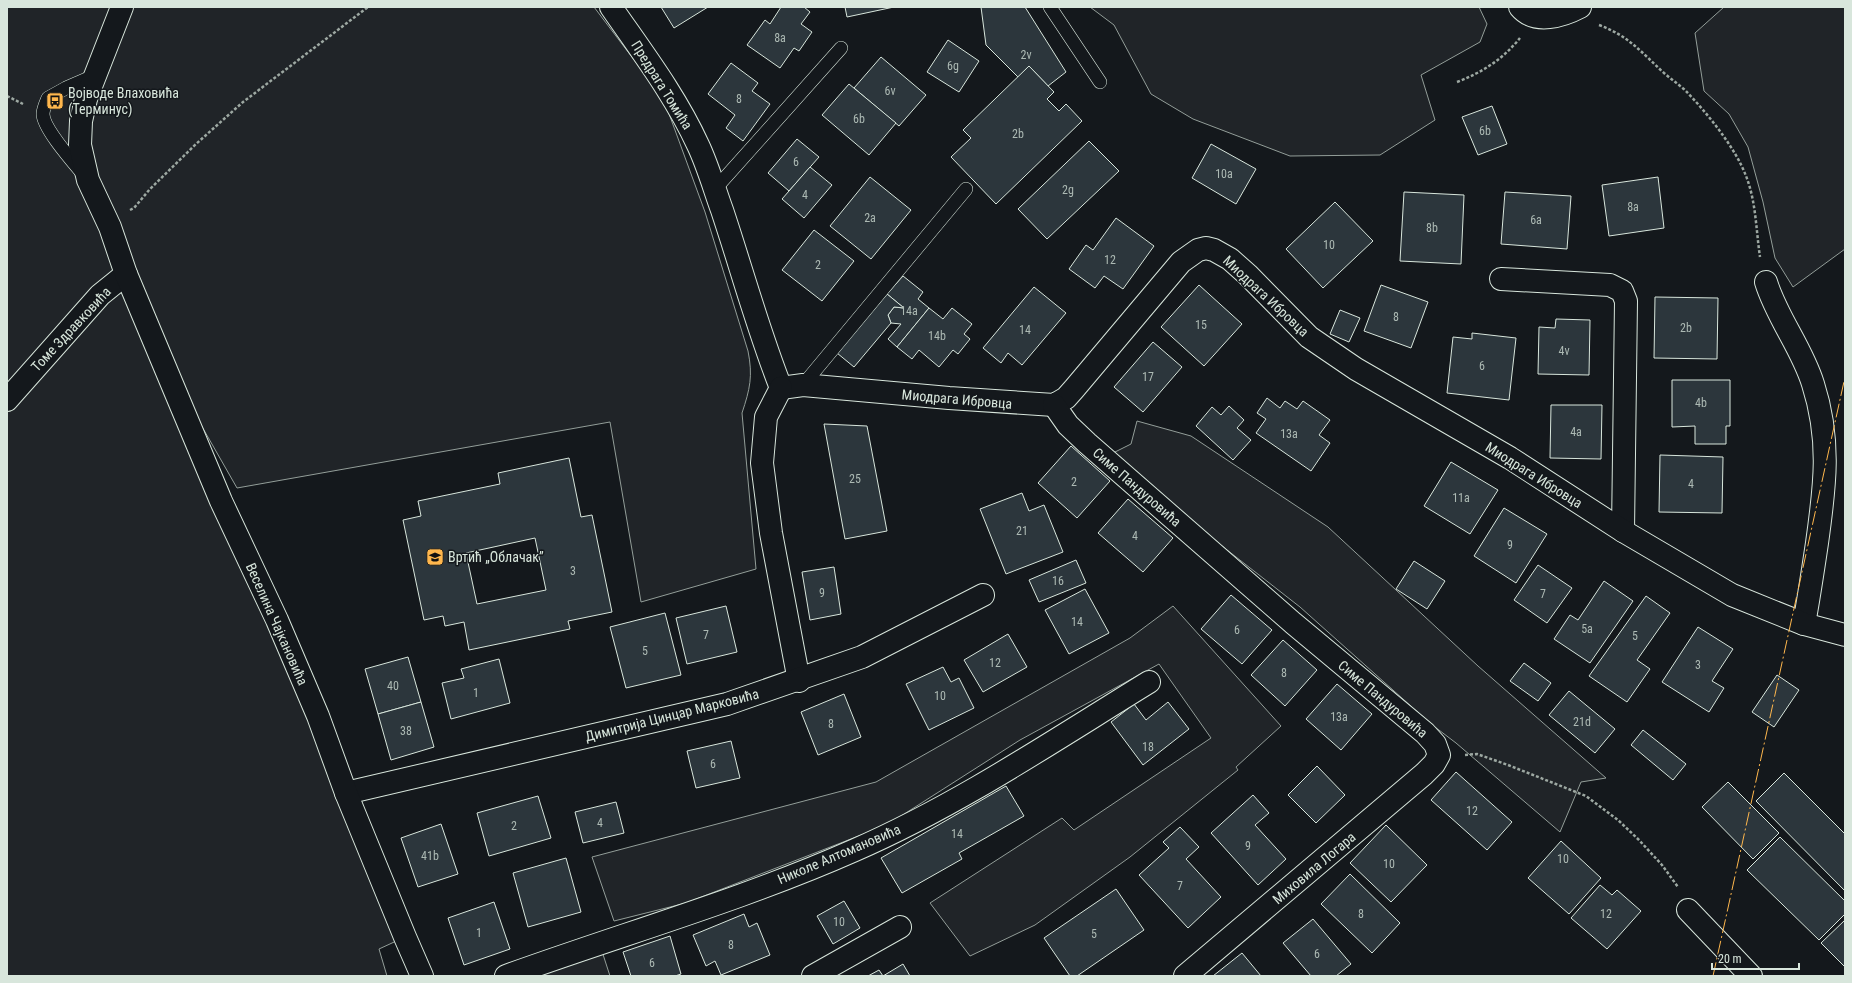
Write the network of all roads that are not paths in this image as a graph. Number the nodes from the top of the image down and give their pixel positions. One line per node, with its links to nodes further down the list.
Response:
1 (122, 7): 7 (street)
2 (611, 7): 10 (street, Предрага Томића)
3 (1050, 7): 8 (lane)
4 (1575, 10): 5 (street)
5 (1527, 11)
6 (841, 48): 10 (lane)
7 (96, 75): 9 (street); 9 (lane)
8 (1100, 82)
9 (88, 180): 12 (street)
10 (715, 189): 16 (street, Предрага Томића)
11 (966, 189): 15 (lane)
12 (126, 274): 17 (street, Томе Здравковића); 26 (street, Веселина Чајкановића)
13 (1501, 279): 19 (street)
14 (1766, 282): 21 (street)
15 (803, 385): 16 (street, Миодрага Ибровца); 18 (street, Миодрага Ибровца)
16 (781, 388): 23 (street)
17 (7, 400)
18 (1054, 405): 19 (street, Миодрага Ибровца); 25 (street, Симе Пандуровића)
19 (1623, 531): 21 (street, Миодрага Ибровца)
20 (983, 595): 23 (street, Димитрија Цинцар Марковића)
21 (1804, 624): 22 (street, Миодрага Ибровца)
22 (1845, 635)
23 (798, 681): 26 (street, Димитрија Цинцар Марковића)
24 (1149, 682): 30 (street, Николе Алтомановића)
25 (1438, 755): 32 (street, Миховила Логара)
26 (346, 793): 29 (street, Веселина Чајкановића)
27 (1688, 910): 33 (street)
28 (900, 927): 31 (street)
29 (422, 976)
30 (506, 976)
31 (813, 976)
32 (1185, 976)
33 (1751, 976)

